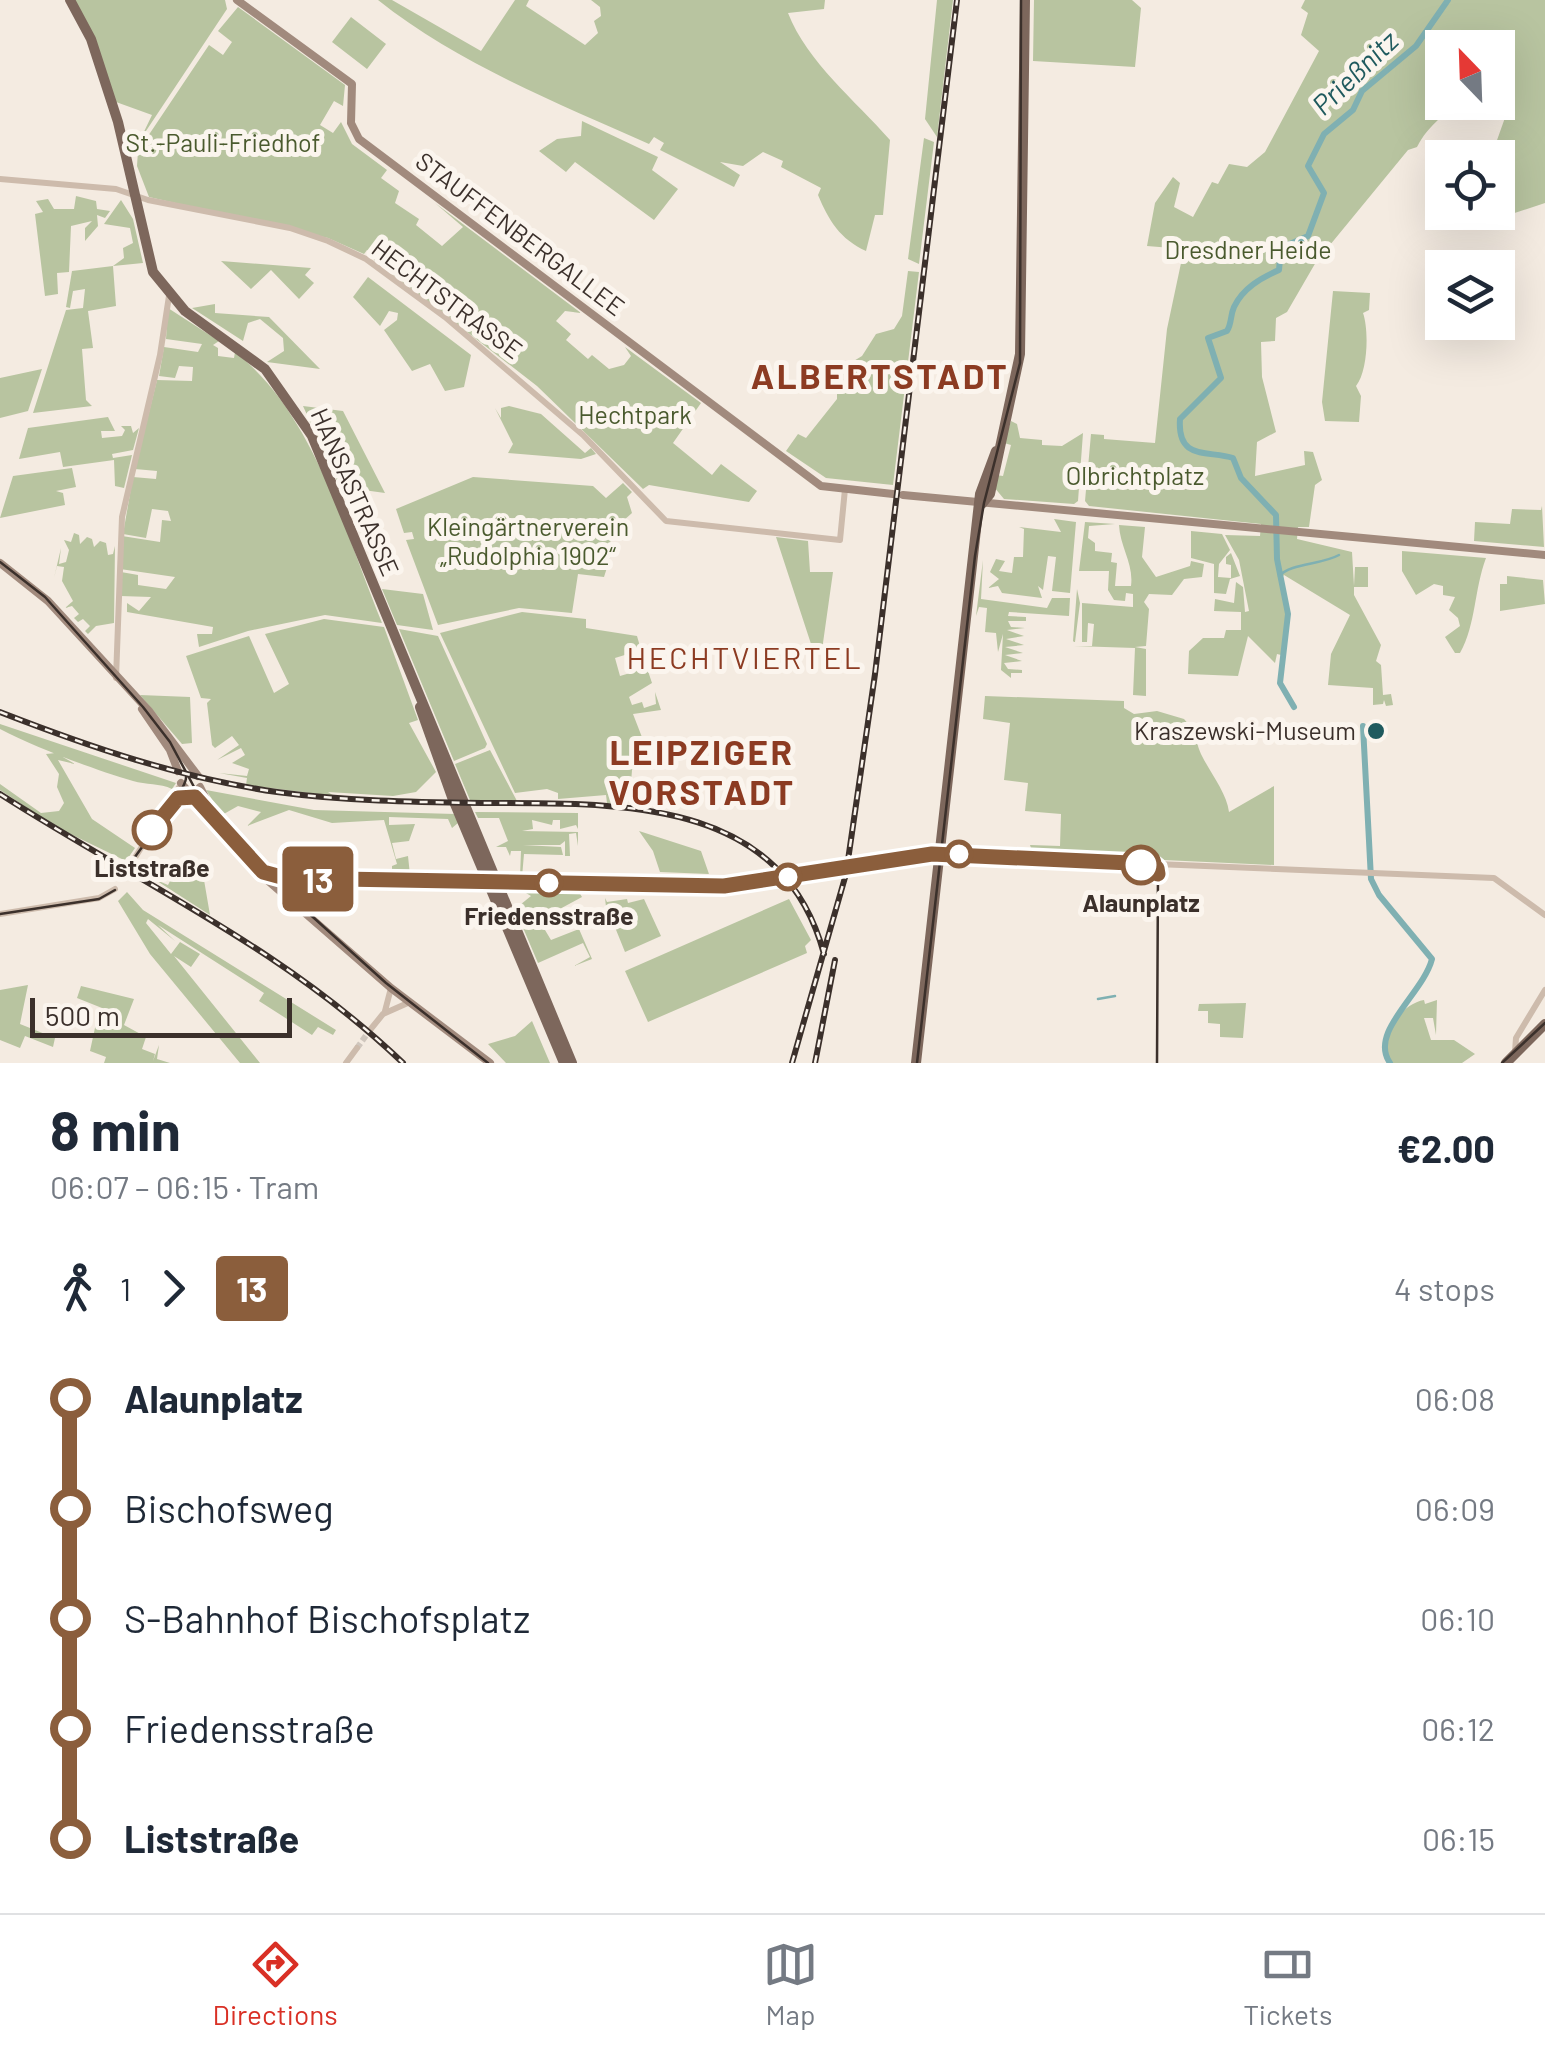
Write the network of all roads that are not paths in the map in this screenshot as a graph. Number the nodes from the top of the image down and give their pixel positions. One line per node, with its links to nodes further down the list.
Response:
1 (70, 0): 4 (main road, HANSASTRASSE)
2 (238, 0): 9 (main road, STAUFFENBERGALLEE)
3 (1025, 0): 10 (main road)
4 (132, 175): 6 (street); 7 (main road, HANSASTRASSE)
5 (0, 179): 6 (street, HECHTSTRASSE)
6 (116, 190): 7 (street, HECHTSTRASSE)
7 (135, 196): 8 (main road, HANSASTRASSE); 9 (street, HECHTSTRASSE)
8 (169, 296): 13 (street); 27 (main road, HANSASTRASSE)
9 (845, 489): 10 (main road, STAUFFENBERGALLEE)
10 (982, 504): 11 (main road, STAUFFENBERGALLEE); 21 (main road)
11 (1545, 556)
12 (0, 564): 13 (main road)
13 (116, 678): 14 (main road)
14 (140, 705): 15 (main road); 16 (main road)
15 (178, 771)
16 (198, 776)
17 (181, 783): 19 (main road); 20 (street)
18 (200, 787): 24 (main road)
19 (199, 806): 20 (street); 24 (main road)
20 (161, 818): 22 (street)
21 (939, 855): 23 (main road); 31 (street); 45 (main road)
22 (131, 864)
23 (788, 877)
24 (270, 879): 25 (main road); 29 (main road)
25 (308, 880): 27 (main road); 29 (main road)
26 (772, 880): 27 (main road)
27 (493, 883): 35 (main road, HANSASTRASSE)
28 (112, 892): 30 (street)
29 (296, 903): 32 (main road)
30 (0, 914)
31 (1545, 915)
32 (391, 988): 34 (main road); 36 (street)
33 (1545, 990): 40 (street)
34 (410, 1002): 36 (street); 41 (main road)
35 (543, 1002): 43 (main road, HANSASTRASSE); 44 (main road, HANSASTRASSE)
36 (384, 1014): 38 (street)
37 (1545, 1024): 40 (main road)
38 (370, 1030)
39 (356, 1048): 42 (street)
40 (1516, 1054): 46 (main road)
41 (485, 1061)
42 (346, 1063)
43 (564, 1063)
44 (572, 1063)
45 (916, 1063)
46 (1506, 1063)

